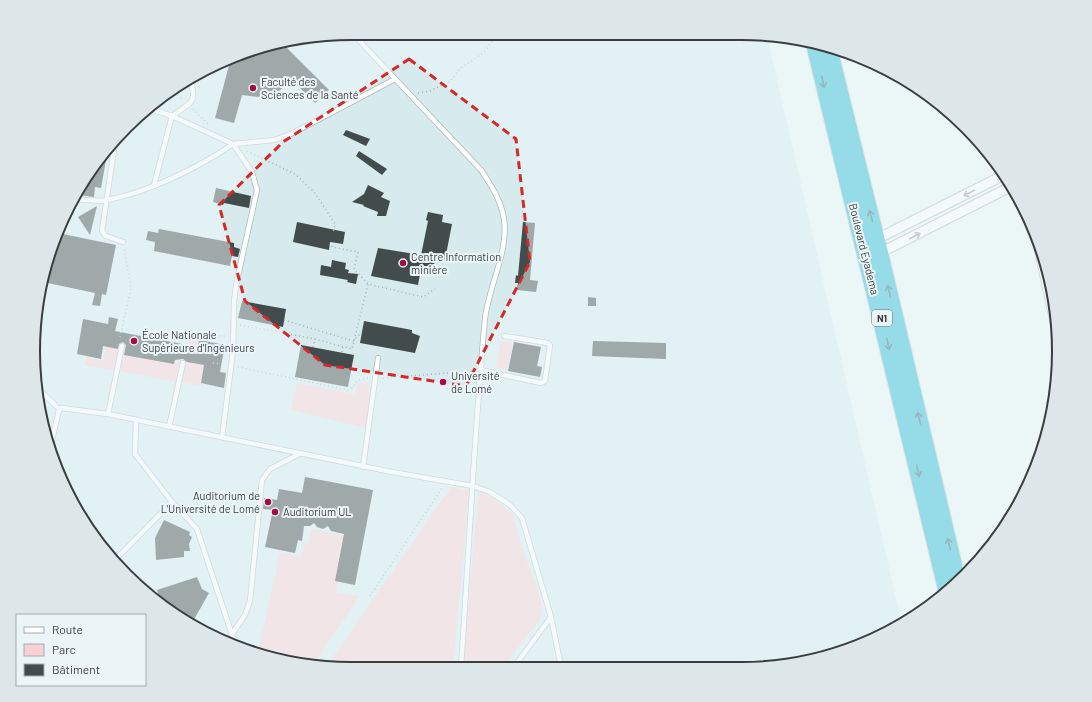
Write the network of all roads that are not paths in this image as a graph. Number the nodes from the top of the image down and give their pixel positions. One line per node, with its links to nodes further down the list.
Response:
1 (359, 40): 4 (lane)
2 (816, 50): 16 (highway, Boulevard Eyadema / N1, one-way to 16)
3 (830, 54): 16 (highway, Boulevard Eyadema / N1, one-way to 3)
4 (395, 79): 8 (lane); 21 (lane)
5 (191, 84): 7 (lane)
6 (154, 110): 7 (lane)
7 (172, 116): 8 (lane); 11 (lane)
8 (233, 144): 11 (lane); 28 (lane)
9 (114, 150): 14 (lane)
10 (1000, 177): 16 (street, one-way to 16)
11 (154, 186): 14 (lane)
12 (1006, 189): 16 (street, one-way to 12)
13 (80, 199): 14 (lane)
14 (106, 200): 15 (lane)
15 (123, 242)
16 (872, 249): 34 (highway, N1)
17 (504, 336): 21 (lane)
18 (122, 346): 24 (lane)
19 (378, 358): 30 (lane)
20 (183, 363): 26 (lane)
21 (480, 370): 31 (lane)
22 (43, 392): 23 (lane)
23 (59, 408): 24 (lane); 27 (lane)
24 (108, 414): 25 (lane)
25 (136, 420): 26 (lane); 32 (lane)
26 (169, 427): 28 (lane)
27 (53, 436)
28 (222, 438): 29 (lane)
29 (301, 453): 30 (lane); 36 (lane)
30 (363, 467): 31 (lane)
31 (473, 486): 35 (lane); 38 (lane)
32 (172, 502): 33 (lane); 36 (lane)
33 (118, 557)
34 (954, 578)
35 (551, 617): 39 (lane); 40 (lane)
36 (232, 634): 37 (lane)
37 (233, 639)
38 (461, 662)
39 (518, 662)
40 (560, 662)

